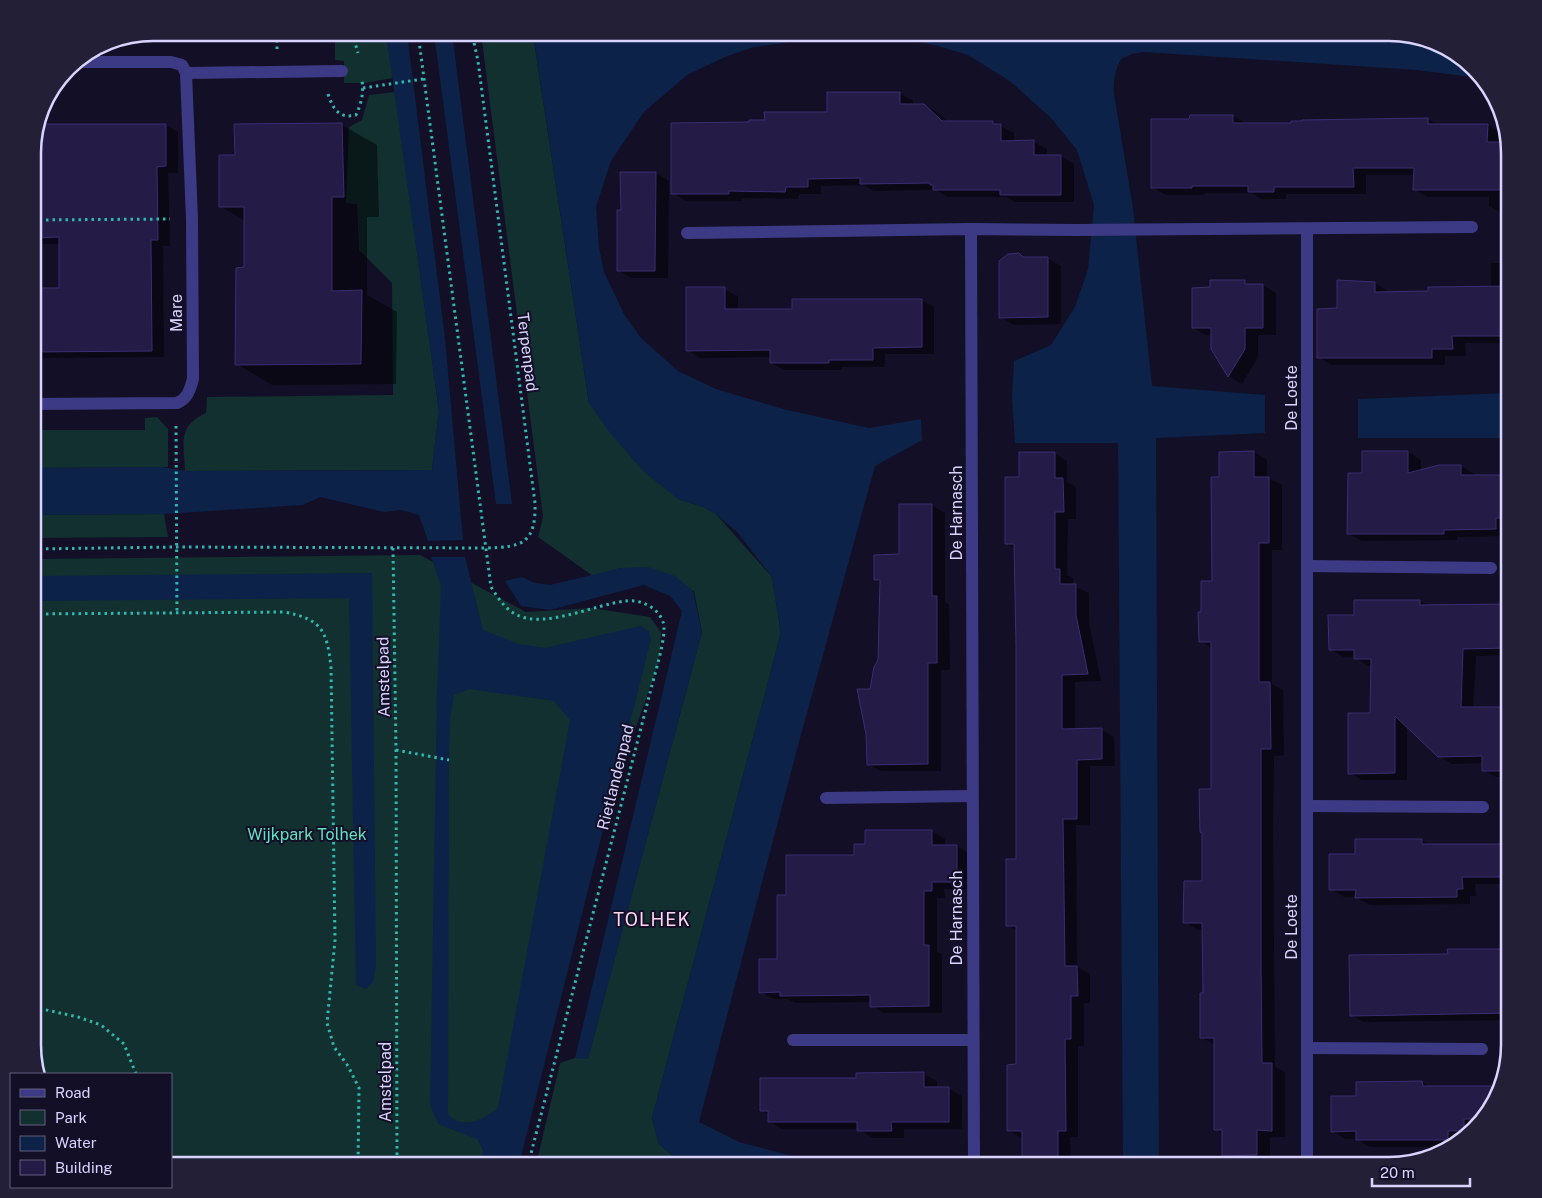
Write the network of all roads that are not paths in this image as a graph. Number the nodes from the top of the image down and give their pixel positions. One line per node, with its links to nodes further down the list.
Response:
1 (88, 62): 3 (street)
2 (342, 71): 3 (street)
3 (186, 73): 8 (street, Mare)
4 (1472, 227): 6 (street)
5 (972, 229): 6 (street); 7 (street); 11 (street, De Harnasch)
6 (1307, 229): 9 (street, De Loete)
7 (687, 233)
8 (41, 404)
9 (1307, 566): 10 (street); 13 (street, De Loete)
10 (1491, 568)
11 (972, 796): 12 (street); 16 (street, De Harnasch)
12 (826, 798)
13 (1307, 806): 14 (street); 17 (street, De Loete)
14 (1483, 807)
15 (793, 1040): 16 (street)
16 (973, 1040): 19 (street, De Harnasch)
17 (1307, 1048): 18 (street); 20 (street, De Loete)
18 (1482, 1049)
19 (974, 1157)
20 (1307, 1157)

